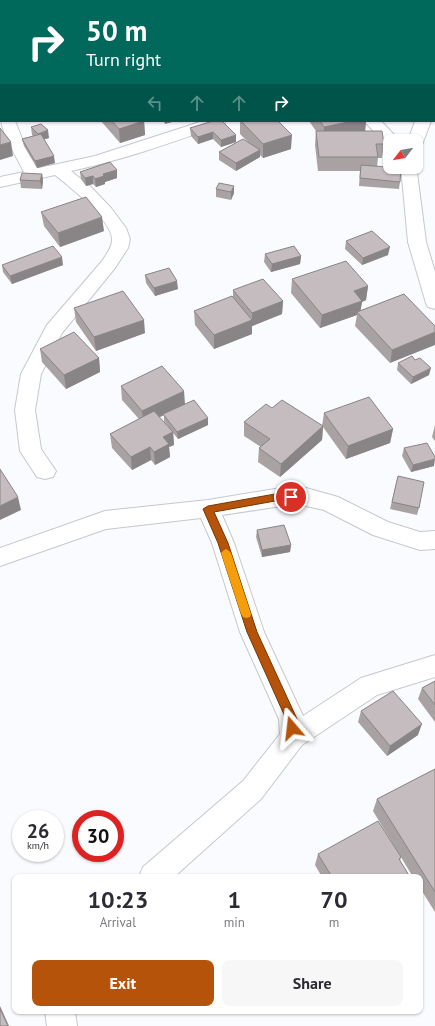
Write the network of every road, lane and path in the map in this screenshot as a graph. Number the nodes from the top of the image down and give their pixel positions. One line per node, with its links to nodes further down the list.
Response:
1 (7, 122): 8 (street)
2 (215, 122): 7 (street)
3 (373, 122): 5 (street)
4 (423, 122): 6 (street)
5 (385, 134)
6 (419, 134)
7 (59, 170): 8 (street); 12 (street)
8 (34, 174): 10 (street)
9 (410, 174): 11 (street)
10 (0, 182)
11 (435, 303)
12 (46, 471)
13 (208, 509): 14 (street); 15 (street); 17 (street)
14 (435, 540)
15 (0, 557)
16 (435, 666): 17 (street)
17 (293, 737): 18 (street)
18 (157, 874)
19 (60, 1014): 20 (street)
20 (62, 1026)

